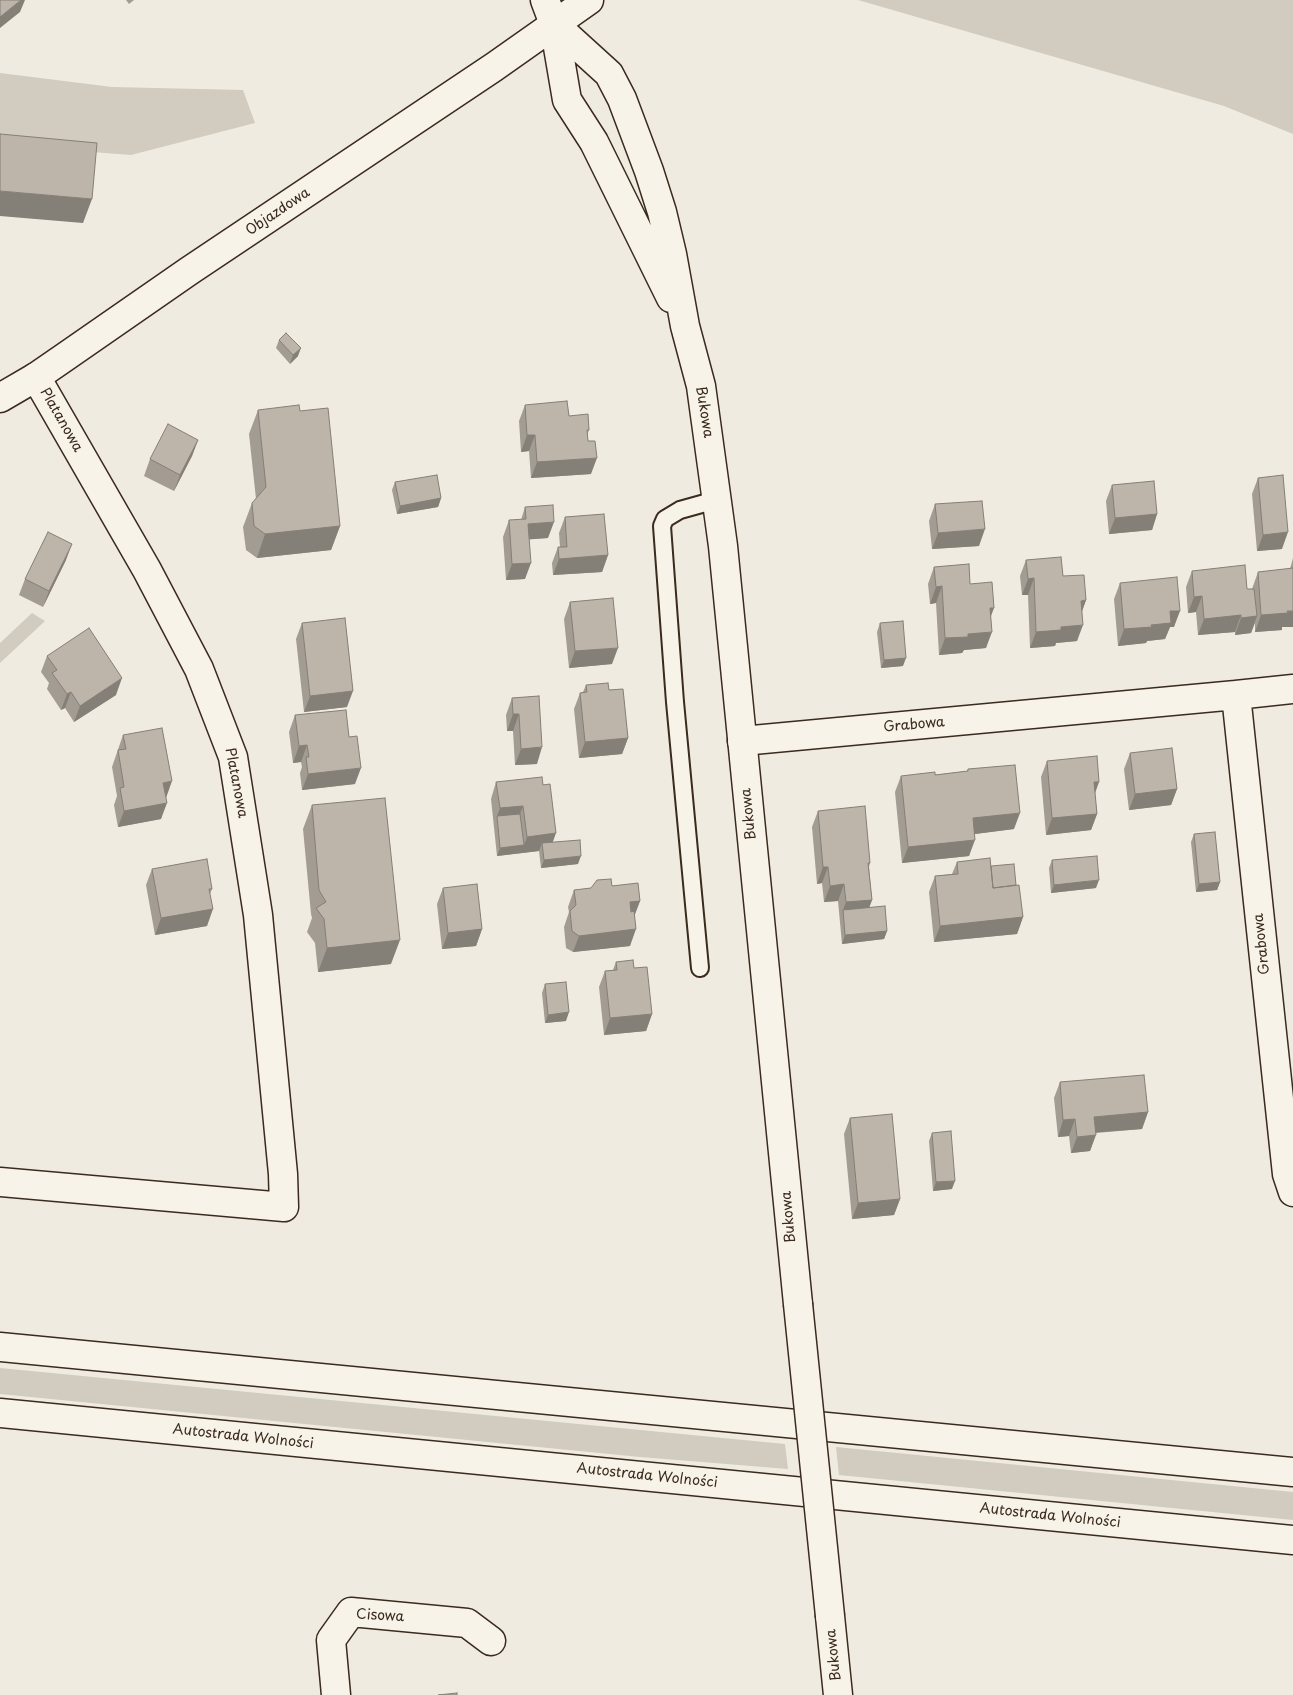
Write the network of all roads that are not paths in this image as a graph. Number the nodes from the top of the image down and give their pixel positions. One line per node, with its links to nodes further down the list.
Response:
1 (589, 0): 2 (main road, Objazdowa)
2 (550, 12): 3 (main road, Bukowa); 3 (main road, Bukowa); 4 (main road, Objazdowa)
3 (686, 326): 6 (main road, Bukowa)
4 (36, 377): 5 (main road, Objazdowa); 11 (main road, Platanowa)
5 (0, 398)
6 (716, 500): 9 (main road, Bukowa); 10 (lane)
7 (1293, 689): 8 (main road, Grabowa)
8 (1236, 695): 9 (main road, Grabowa); 12 (main road, Grabowa)
9 (742, 741): 19 (main road, Bukowa, bridge)
10 (700, 968)
11 (0, 1182)
12 (1293, 1192)
13 (0, 1347): 15 (main road)
14 (0, 1413): 16 (main road, Autostrada Wolności)
15 (1293, 1472)
16 (1293, 1540)
17 (490, 1641): 18 (main road, Cisowa)
18 (336, 1695)
19 (838, 1695)

